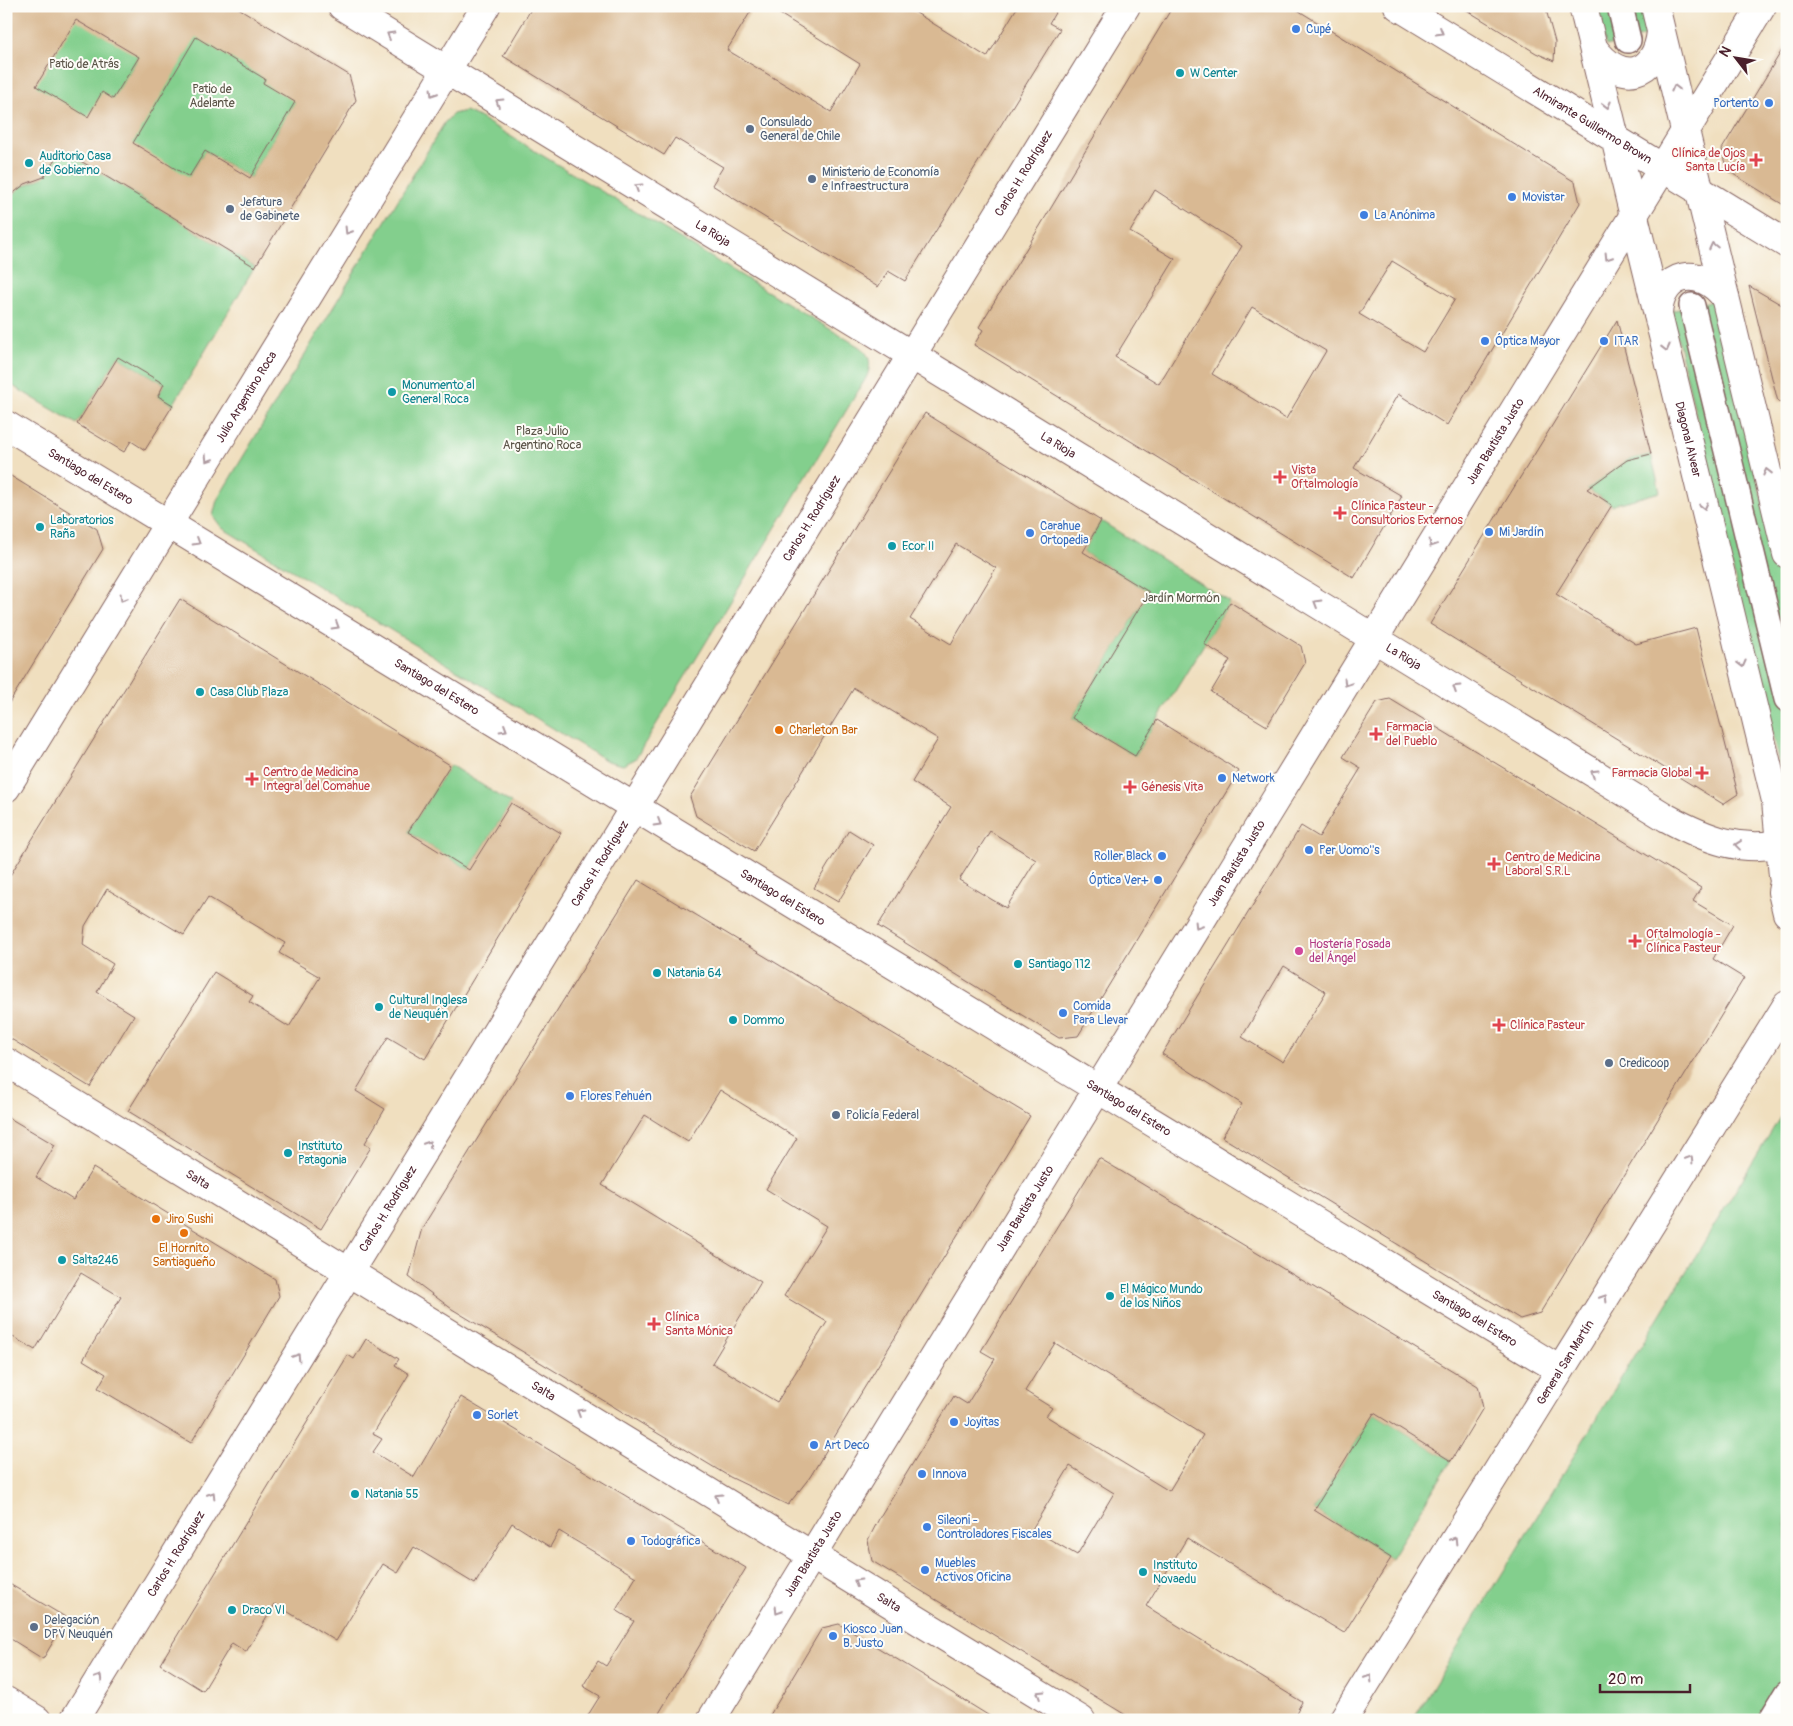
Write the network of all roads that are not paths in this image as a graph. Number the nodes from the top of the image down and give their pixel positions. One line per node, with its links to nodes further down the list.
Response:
1 (342, 6): 11 (street, La Rioja, one-way to 1)
2 (486, 6): 11 (street, Julio Argentino Roca)
3 (1126, 6): 21 (street, Carlos H. Rodríguez)
4 (1398, 6): 13 (street, Almirante Guillermo Brown, one-way to 13)
5 (1583, 6): 10 (street, Diagonal Alvear)
6 (1620, 6): 9 (street)
7 (1762, 6): 12 (street, Juan Bautista Justo)
8 (1658, 19): 10 (street); 12 (street, one-way to 8)
9 (1628, 40)
10 (1594, 49): 13 (street, Diagonal Alvear, one-way to 13)
11 (447, 70): 21 (street, La Rioja, one-way to 11); 23 (street, Julio Argentino Roca, one-way to 23)
12 (1685, 131): 14 (street, Juan Bautista Justo); 15 (street)
13 (1616, 140): 14 (street, Almirante Guillermo Brown); 16 (street, Diagonal Alvear)
14 (1662, 168): 15 (street, Almirante Guillermo Brown); 16 (street, Juan Bautista Justo)
15 (1700, 191): 17 (street, Almirante Guillermo Brown); 18 (street, one-way to 15)
16 (1634, 215): 20 (street, Diagonal Alvear); 25 (street, Juan Bautista Justo, one-way to 25)
17 (1787, 244)
18 (1725, 297): 20 (street); 24 (street, one-way to 18)
19 (1692, 306): 26 (street)
20 (1658, 314): 27 (street, Diagonal Alvear, one-way to 27)
21 (912, 355): 25 (street, La Rioja, one-way to 21); 29 (street, Carlos H. Rodríguez)
22 (6, 425): 23 (street, Santiago del Estero)
23 (168, 524): 28 (street, Julio Argentino Roca, one-way to 28); 29 (street, Santiago del Estero, one-way to 29)
24 (1787, 554)
25 (1374, 638): 30 (street, La Rioja, one-way to 25); 35 (street, Juan Bautista Justo, one-way to 35)
26 (1787, 699)
27 (1779, 787): 30 (street, Diagonal Alvear)
28 (6, 788)
29 (634, 808): 35 (street, Santiago del Estero, one-way to 35); 36 (street, Carlos H. Rodríguez, one-way to 29)
30 (1784, 857): 31 (street, Diagonal Alvear)
31 (1787, 913)
32 (1787, 1005): 33 (street, General San Martín)
33 (1778, 1022): 37 (street, General San Martín, one-way to 33)
34 (6, 1062): 36 (street, Salta)
35 (1097, 1090): 37 (street, Santiago del Estero); 38 (street, Juan Bautista Justo)
36 (350, 1271): 38 (street, Salta, one-way to 36); 42 (street, Carlos H. Rodríguez, one-way to 36)
37 (1560, 1370): 45 (street, General San Martín, one-way to 37)
38 (812, 1554): 43 (street, Juan Bautista Justo, one-way to 43); 44 (street, Salta, one-way to 38)
39 (1787, 1694): 46 (street)
40 (6, 1701): 41 (street)
41 (38, 1720)
42 (74, 1720)
43 (711, 1720)
44 (1081, 1720)
45 (1343, 1720)
46 (1771, 1720)

